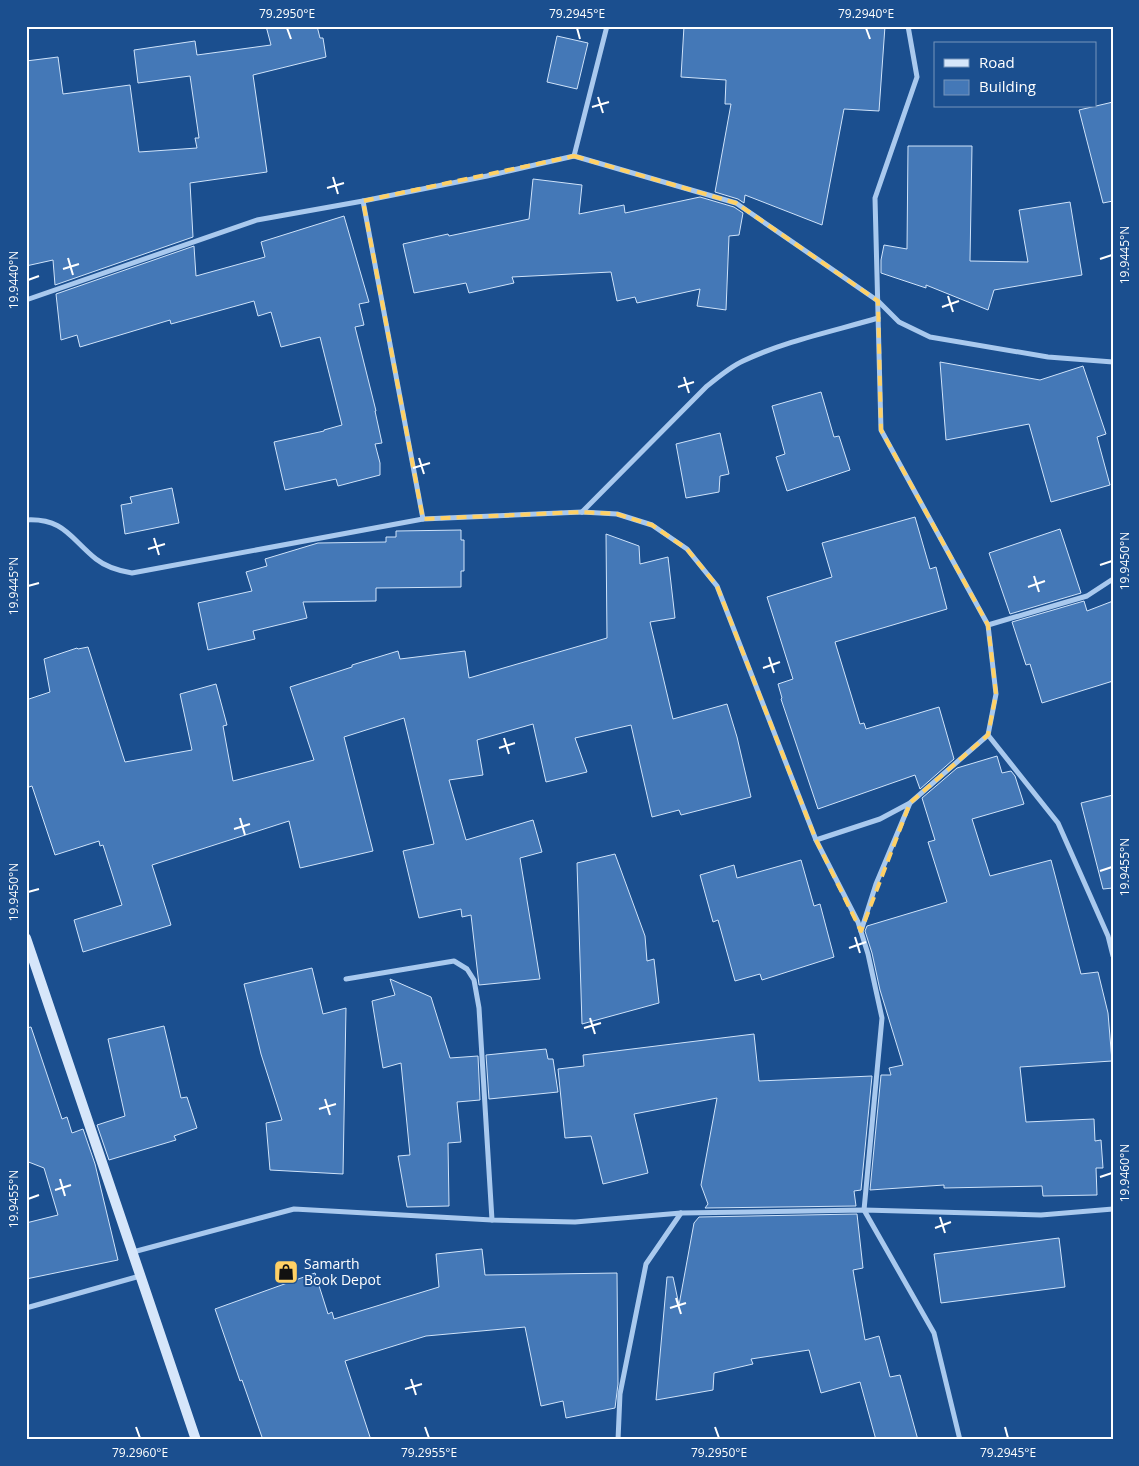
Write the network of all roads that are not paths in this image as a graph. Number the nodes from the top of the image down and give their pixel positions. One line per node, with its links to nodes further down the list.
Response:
1 (607, 26): 3 (street)
2 (908, 26): 6 (street)
3 (574, 156): 4 (street); 6 (street)
4 (363, 201): 5 (street); 10 (street)
5 (26, 300)
6 (878, 301): 7 (street); 8 (street)
7 (878, 318): 9 (street); 13 (street)
8 (1113, 362)
9 (582, 512): 10 (street); 16 (street)
10 (423, 519): 11 (street)
11 (26, 520)
12 (1113, 579): 13 (street)
13 (988, 625): 14 (street)
14 (988, 735): 15 (street); 19 (street)
15 (910, 803): 16 (street); 17 (street)
16 (816, 840): 17 (street)
17 (861, 932): 22 (street)
18 (26, 938): 25 (main road)
19 (1113, 956)
20 (346, 979): 24 (street)
21 (1113, 1209): 22 (street)
22 (864, 1210): 23 (street); 30 (street)
23 (681, 1213): 24 (street); 29 (street)
24 (492, 1220): 25 (street)
25 (133, 1252): 26 (main road)
26 (141, 1276): 27 (street); 28 (main road)
27 (26, 1308)
28 (196, 1440)
29 (618, 1440)
30 (960, 1440)

